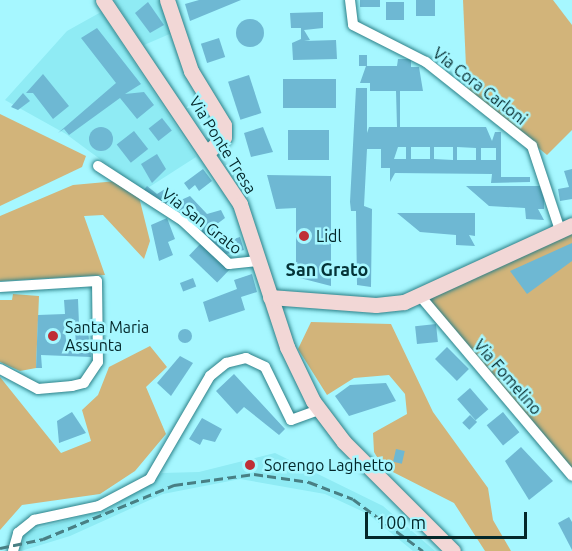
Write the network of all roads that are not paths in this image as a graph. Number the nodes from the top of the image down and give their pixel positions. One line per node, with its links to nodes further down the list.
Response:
1 (103, 0): 4 (main road, Via Ponte Tresa)
2 (167, 0): 4 (main road)
3 (350, 0): 6 (street, Via Cora Carloni)
4 (209, 151): 7 (main road, Via Ponte Tresa)
5 (98, 166): 7 (street, Via San Grato)
6 (566, 226): 10 (main road)
7 (260, 261): 9 (main road, Via Ponte Tresa)
8 (0, 287): 11 (street)
9 (270, 297): 10 (main road); 12 (main road, Via Ponte Tresa)
10 (421, 297): 13 (street, Via Fomelino)
11 (0, 369)
12 (319, 410): 14 (street); 15 (main road, Via Ponte Tresa)
13 (572, 476)
14 (13, 551)
15 (453, 551)

